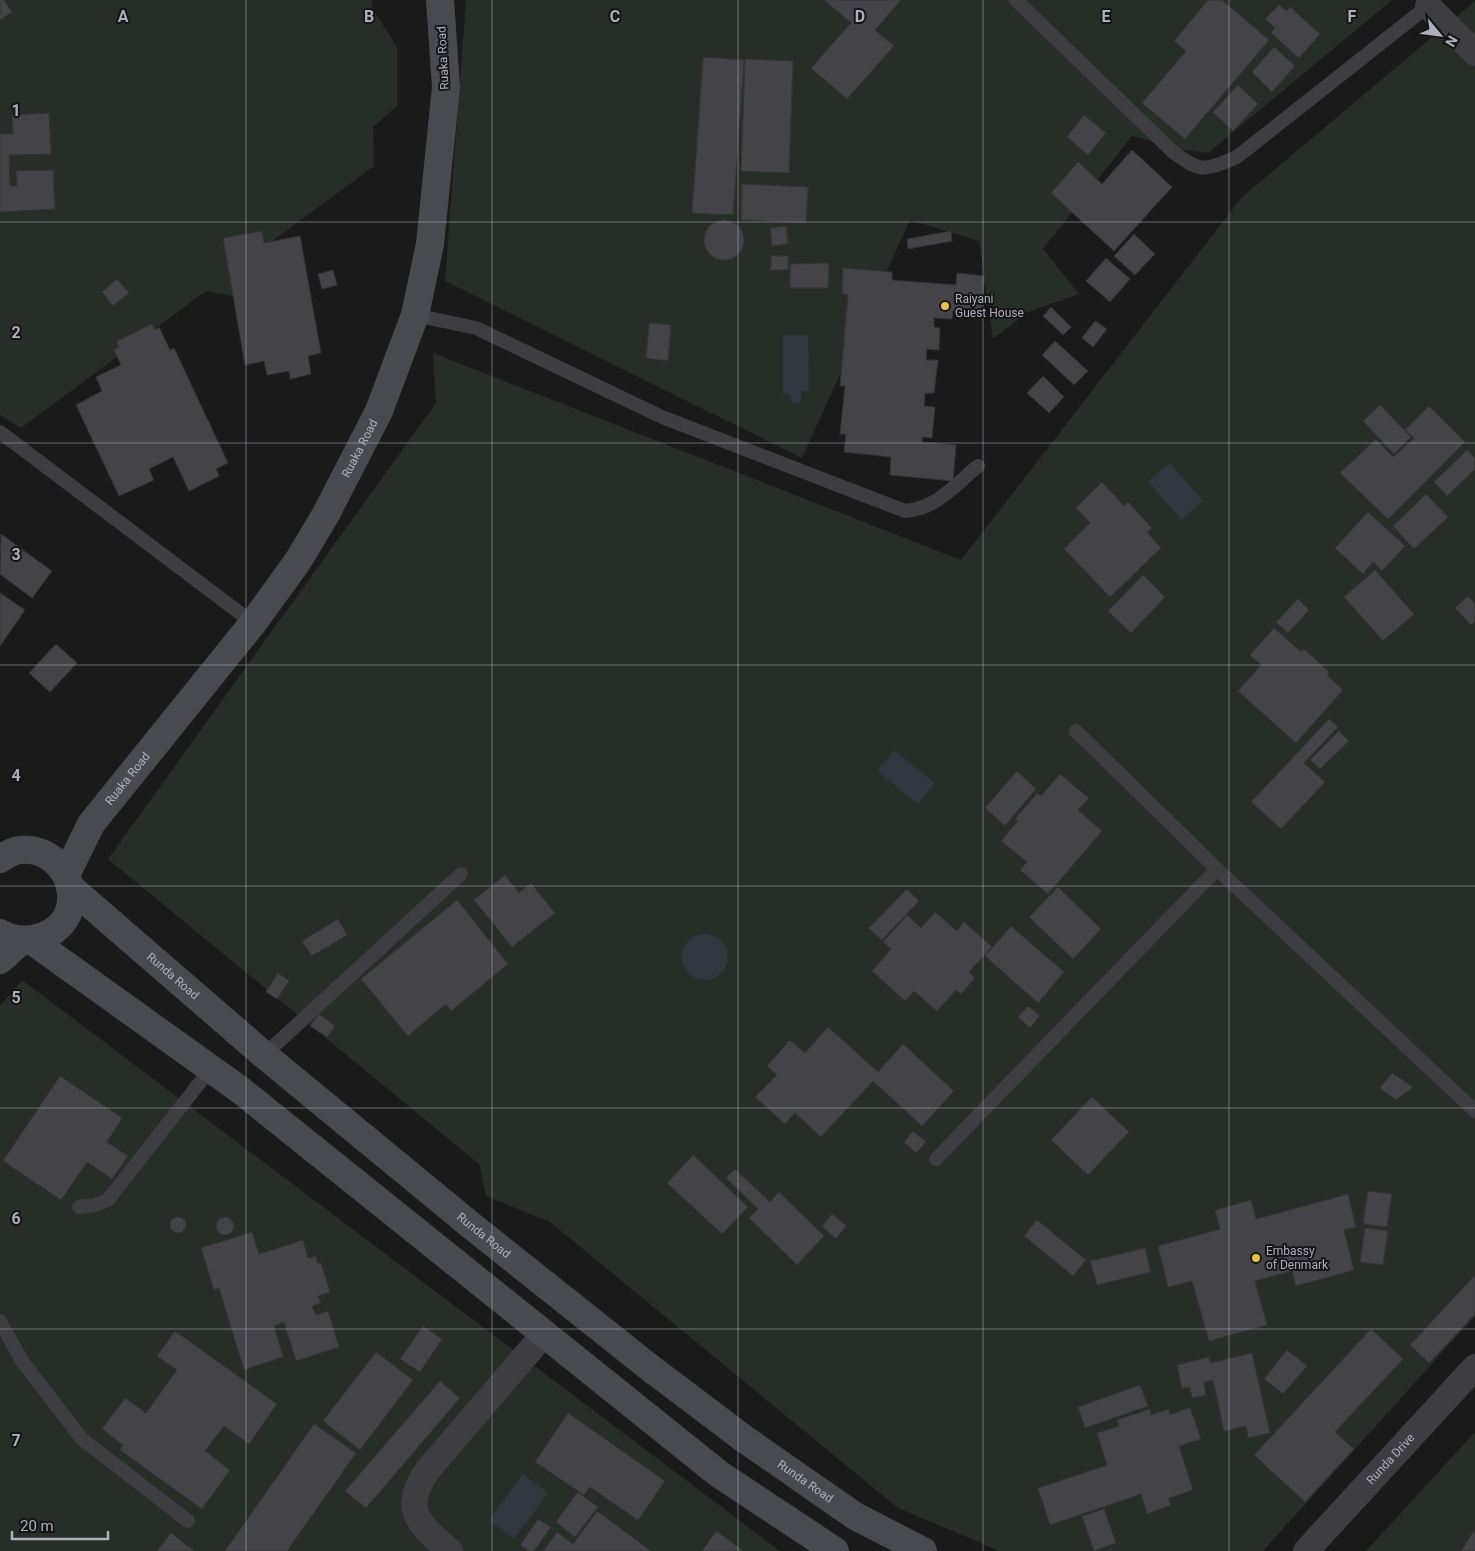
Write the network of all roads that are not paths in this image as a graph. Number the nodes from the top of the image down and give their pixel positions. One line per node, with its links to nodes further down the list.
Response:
1 (440, 0): 5 (street, Ruaka Road)
2 (1016, 0): 3 (lane)
3 (1432, 3): 4 (street)
4 (1475, 53)
5 (415, 315): 7 (lane); 8 (street, Ruaka Road)
6 (0, 432): 8 (lane)
7 (978, 466)
8 (253, 623): 10 (street, Ruaka Road)
9 (1076, 731): 12 (lane)
10 (91, 824): 11 (street, Ruaka Road); 14 (street, Ruaka Road)
11 (12, 851): 14 (street, Runda Road)
12 (1217, 869): 19 (lane); 20 (lane)
13 (460, 874): 17 (lane)
14 (68, 881): 15 (street, Ruaka Road); 17 (street, Runda Road)
15 (17, 938): 16 (street); 18 (street)
16 (0, 960)
17 (264, 1055): 28 (street, Runda Road)
18 (212, 1067): 21 (lane); 23 (street)
19 (1475, 1111)
20 (936, 1160)
21 (78, 1207)
22 (0, 1321): 25 (lane)
23 (544, 1334): 26 (street); 27 (street)
24 (1475, 1368): 29 (street, Runda Drive)
25 (188, 1521)
26 (450, 1551)
27 (835, 1551)
28 (922, 1551)
29 (1306, 1551)

